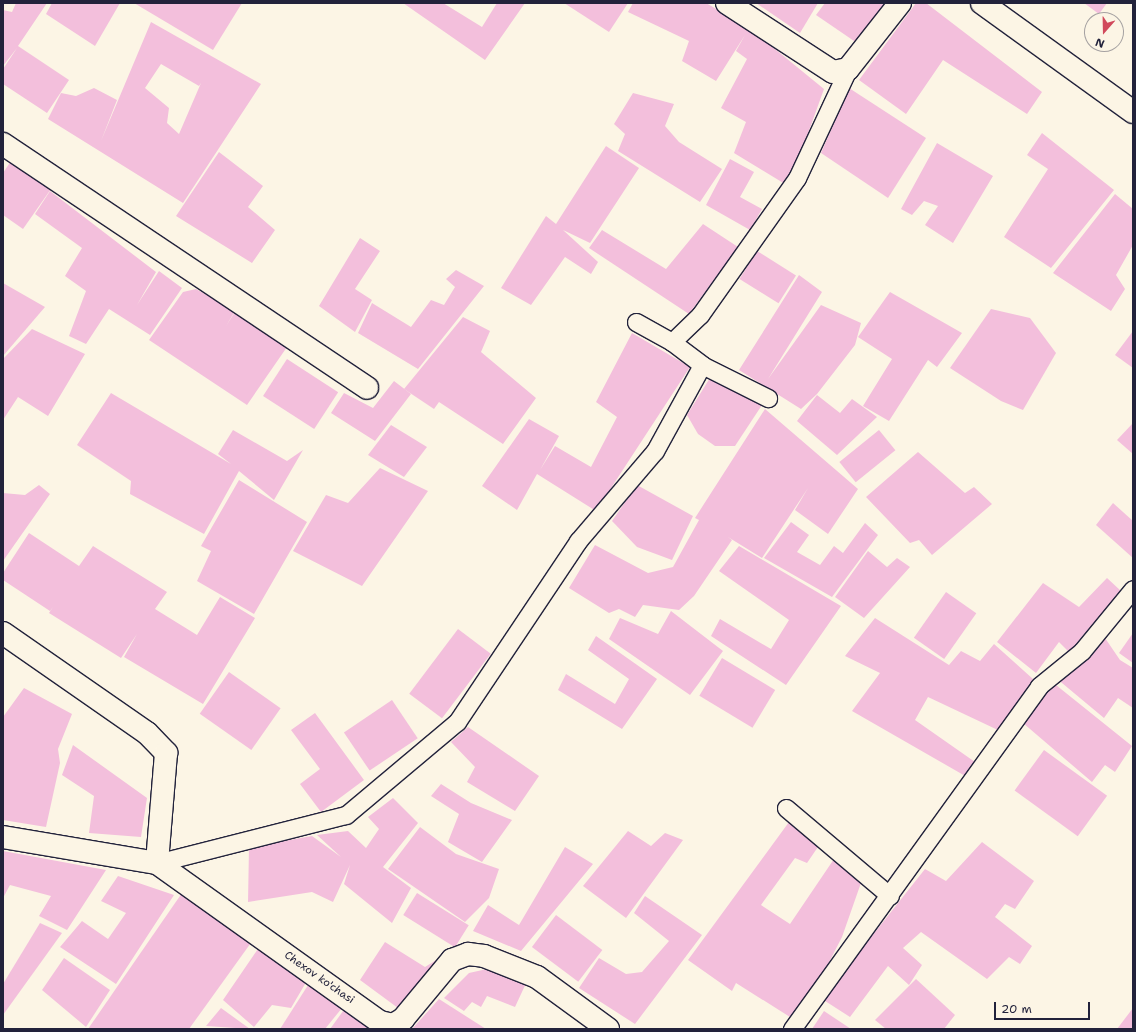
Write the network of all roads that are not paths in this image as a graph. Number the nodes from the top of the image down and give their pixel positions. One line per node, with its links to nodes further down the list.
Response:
1 (728, 3): 4 (street)
2 (900, 3): 4 (street)
3 (982, 3): 5 (street)
4 (848, 69): 8 (lane)
5 (1133, 112)
6 (3, 144): 10 (street)
7 (636, 322): 8 (lane)
8 (672, 342): 9 (lane)
9 (702, 365): 11 (lane); 16 (lane)
10 (367, 388)
11 (768, 398)
12 (1133, 589): 17 (lane)
13 (3, 634): 16 (street)
14 (786, 808): 17 (lane)
15 (3, 837): 16 (street, Chexov ko'chasi)
16 (157, 863): 18 (street, Chexov ko'chasi)
17 (890, 896): 19 (lane)
18 (608, 1029)
19 (792, 1029)

